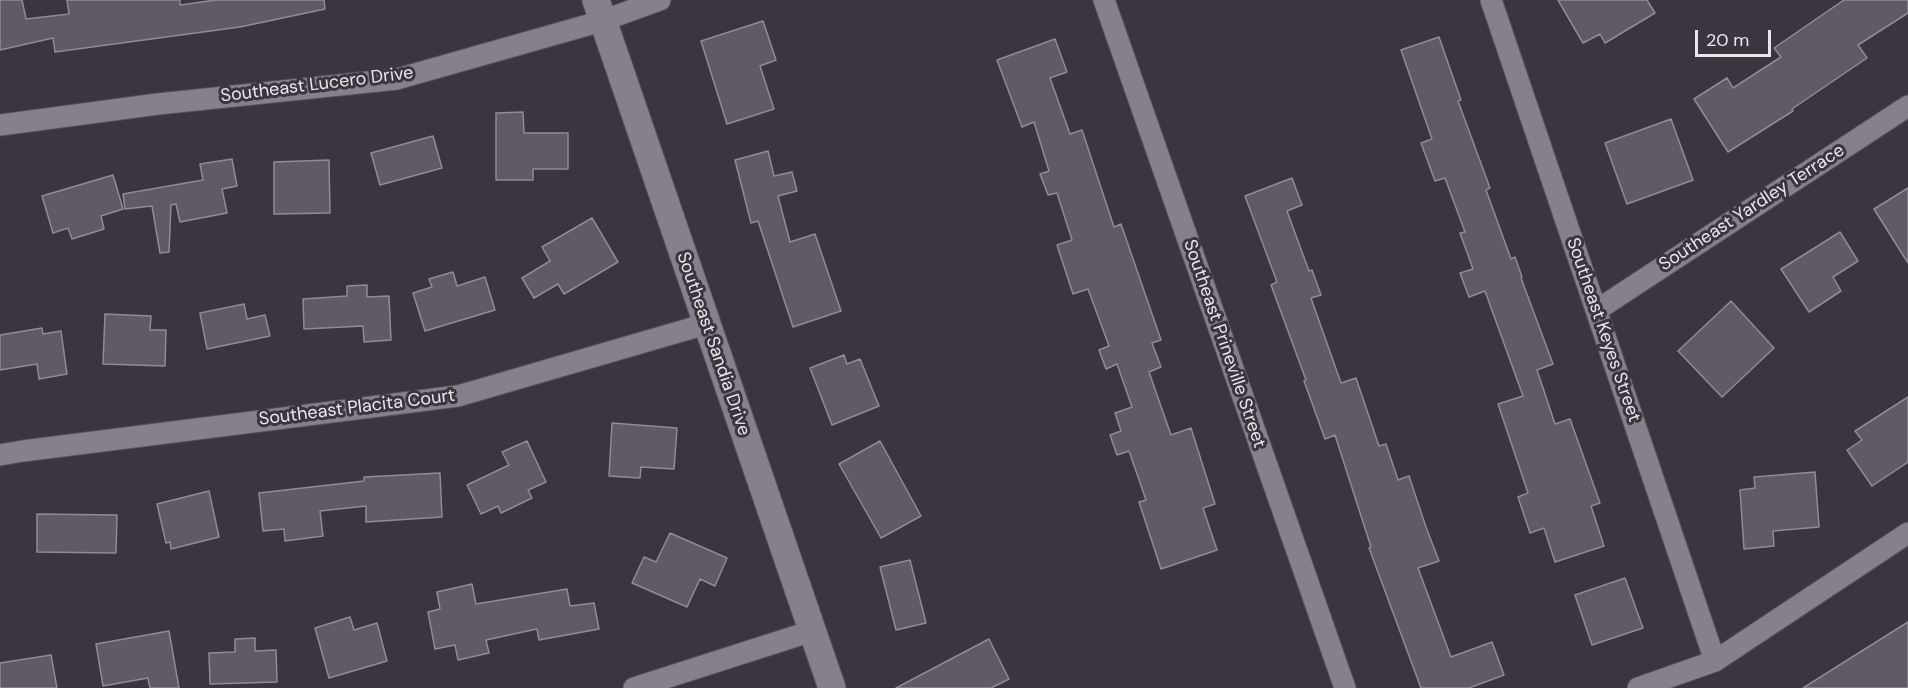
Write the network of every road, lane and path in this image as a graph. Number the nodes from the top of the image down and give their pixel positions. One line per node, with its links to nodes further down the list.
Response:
1 (660, 0): 4 (street, Southeast Lucero Drive)
2 (1104, 0): 15 (street, Southeast Prineville Street)
3 (1491, 0): 7 (street, Southeast Keyes Street)
4 (599, 10): 6 (street, Southeast Lucero Drive); 8 (street, Southeast Sandia Drive)
5 (1908, 106): 7 (street, Southeast Yardley Terrace)
6 (0, 125)
7 (1596, 310): 12 (street, Southeast Keyes Street)
8 (706, 324): 9 (street, Southeast Placita Court); 11 (street, Southeast Sandia Drive)
9 (0, 455)
10 (1908, 533): 12 (street)
11 (812, 631): 13 (street); 14 (street, Southeast Sandia Drive)
12 (1715, 661): 16 (street)
13 (634, 688)
14 (832, 688)
15 (1345, 688)
16 (1638, 688)

